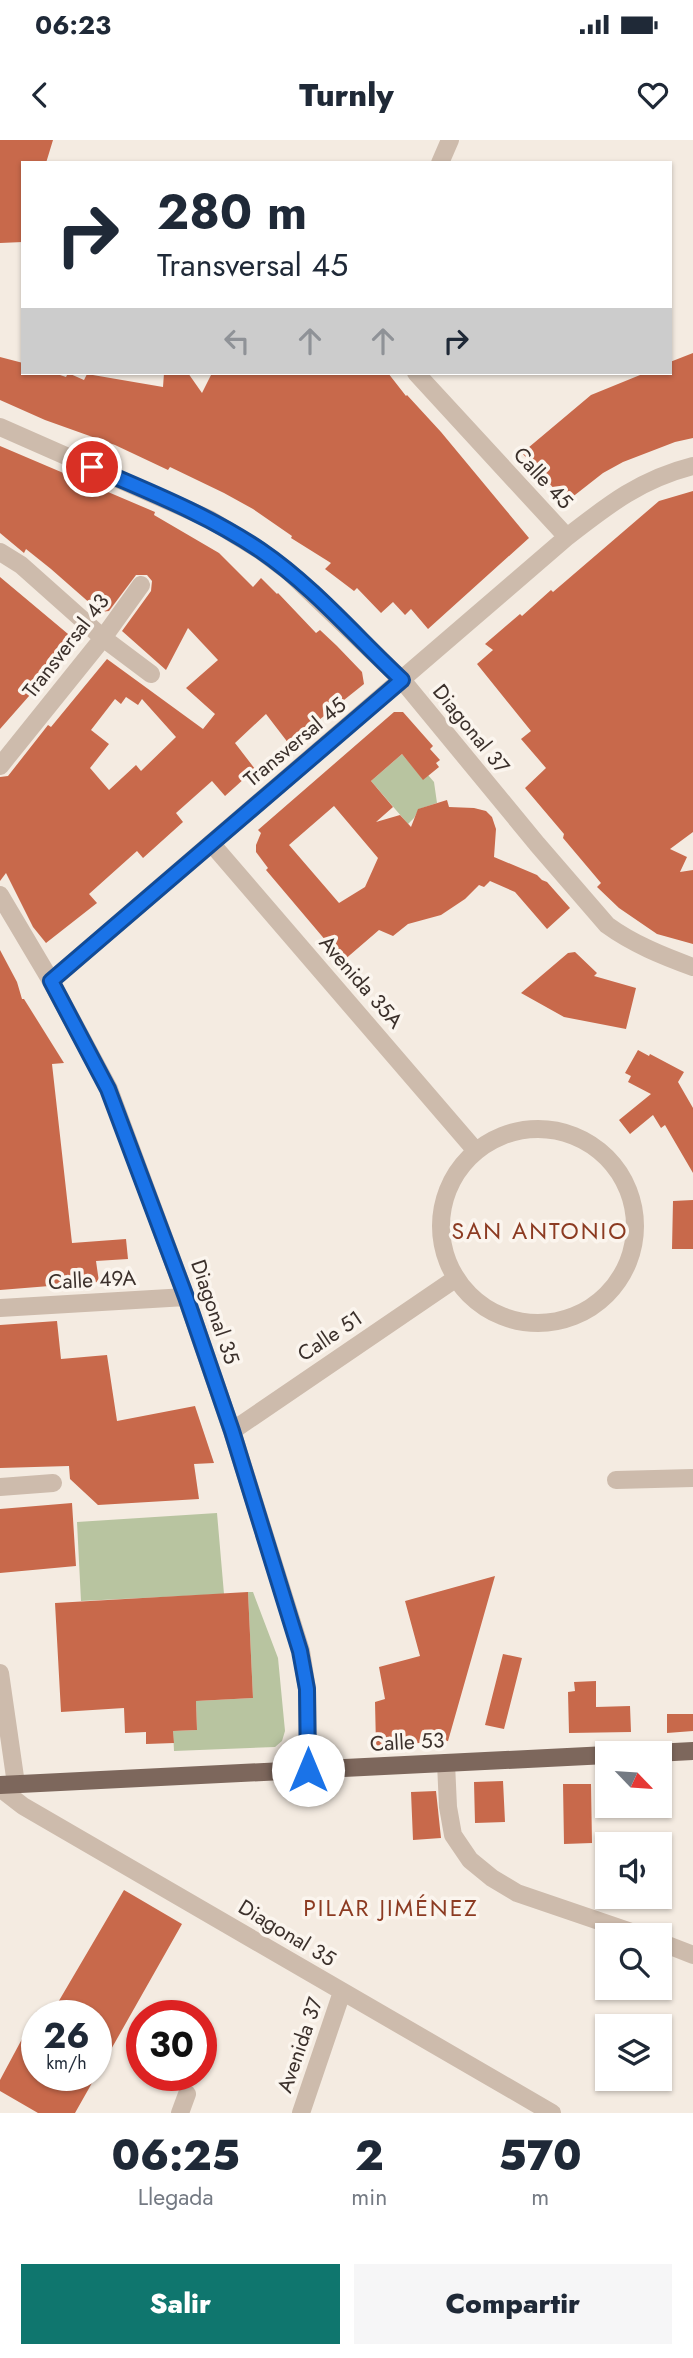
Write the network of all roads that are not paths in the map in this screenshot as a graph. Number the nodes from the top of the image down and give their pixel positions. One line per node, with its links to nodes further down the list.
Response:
1 (450, 140): 2 (street)
2 (441, 161)
3 (418, 375): 6 (street, Calle 45)
4 (0, 427): 11 (street, Diagonal 37)
5 (693, 466): 6 (street, Calle 45)
6 (567, 537): 11 (street, Transversal 45)
7 (0, 552): 9 (street)
8 (141, 585): 9 (street, Transversal 43)
9 (103, 638): 10 (street); 12 (street, Transversal 43)
10 (151, 674)
11 (402, 680): 13 (street, Transversal 45); 15 (street, Diagonal 37)
12 (0, 766)
13 (211, 843): 16 (street, Transversal 45); 17 (street, Avenida 35A)
14 (0, 895): 16 (street, Diagonal 35)
15 (693, 967)
16 (51, 981): 19 (street, Diagonal 35)
17 (476, 1151): 18 (street); 18 (street)
18 (455, 1279): 21 (street, Calle 51)
19 (186, 1297): 20 (street, Calle 49A); 21 (street, Diagonal 35)
20 (0, 1308)
21 (232, 1431): 31 (street, Diagonal 35)
22 (693, 1478): 23 (street)
23 (616, 1480)
24 (53, 1483): 25 (street)
25 (0, 1487)
26 (0, 1674): 32 (street)
27 (693, 1751): 28 (main road)
28 (672, 1752)
29 (595, 1756): 30 (main road, Calle 53)
30 (446, 1763): 31 (main road, Calle 53); 33 (street)
31 (308, 1770): 32 (main road, Calle 53)
32 (5, 1786): 36 (street, Diagonal 35)
33 (606, 1923)
34 (672, 1947): 35 (street)
35 (693, 1955)
36 (342, 1992): 39 (street, Avenida 37); 40 (street, Diagonal 35)
37 (187, 2094): 38 (street)
38 (180, 2113)
39 (301, 2113)
40 (552, 2113)

